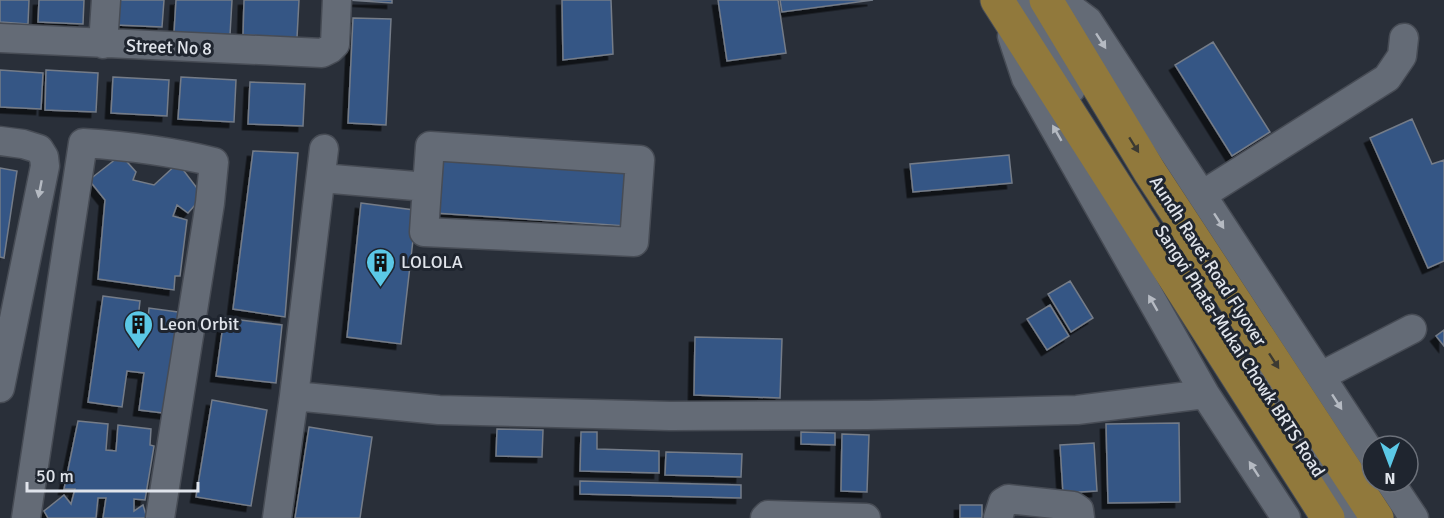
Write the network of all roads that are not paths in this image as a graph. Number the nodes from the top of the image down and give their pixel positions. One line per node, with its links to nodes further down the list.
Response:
1 (106, 0): 8 (street)
2 (337, 0): 8 (street, Street No 8)
3 (1046, 0): 9 (main road, Aundh Ravet Road Flyover)
4 (1060, 0): 14 (street, one-way to 14)
5 (1007, 3): 9 (main road, Aundh Ravet Road Flyover); 18 (street, one-way to 5)
6 (0, 38): 8 (street, Street No 8)
7 (1404, 38): 14 (street)
8 (103, 44)
9 (1051, 50): 30 (main road, Aundh Ravet Road Flyover); 31 (street, Sangvi Phata-Mukai Chowk BRTS Road); 32 (main road, Aundh Ravet Road Flyover, one-way to 32)
10 (0, 141): 17 (street, one-way to 17)
11 (324, 149): 12 (street)
12 (321, 178): 13 (street); 19 (street)
13 (427, 187): 13 (street)
14 (1202, 195): 16 (street, one-way to 16)
15 (1412, 329): 16 (street)
16 (1321, 376): 20 (street, one-way to 20)
17 (0, 388)
18 (1205, 394): 19 (street); 29 (street, one-way to 18)
19 (294, 396): 24 (street)
20 (1360, 436)
21 (1398, 494): 33 (street)
22 (26, 518): 23 (street)
23 (160, 518)
24 (278, 518)
25 (765, 518): 26 (street)
26 (866, 518)
27 (998, 518): 28 (street)
28 (1080, 518)
29 (1286, 518)
30 (1328, 518)
31 (1349, 518)
32 (1377, 518)
33 (1413, 518)

